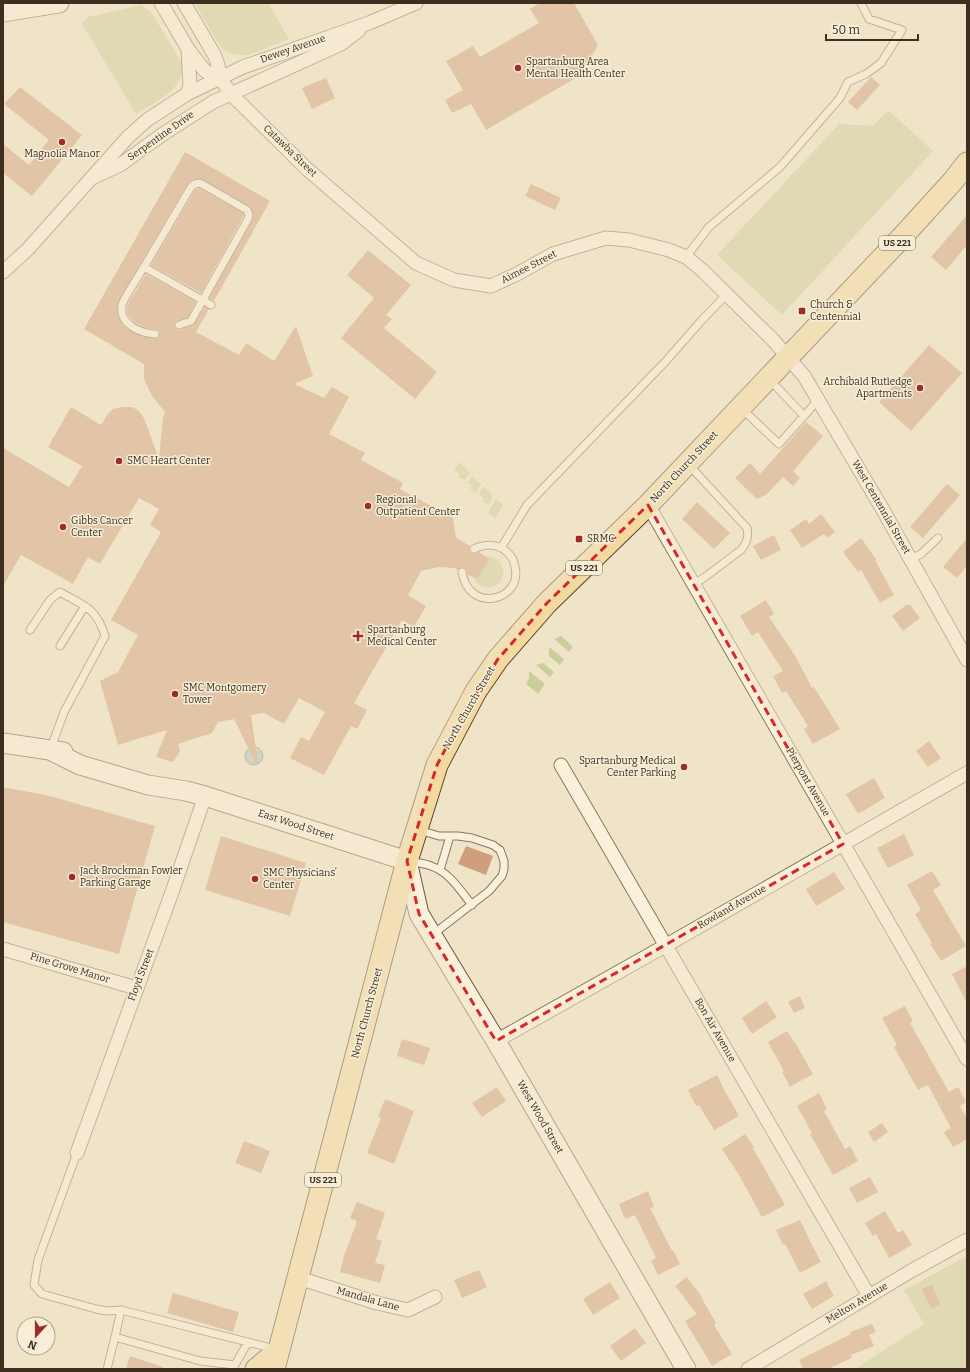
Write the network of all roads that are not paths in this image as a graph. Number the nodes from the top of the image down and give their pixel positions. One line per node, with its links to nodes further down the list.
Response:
1 (59, 3): 6 (street)
2 (161, 3): 8 (street, Catawba Street)
3 (184, 3): 9 (street, Catawba Street)
4 (416, 3): 7 (street, Dewey Avenue)
5 (861, 3): 15 (lane)
6 (3, 12)
7 (369, 23): 9 (street, Dewey Avenue); 11 (street, Dewey Avenue)
8 (188, 49): 9 (street, Catawba Street); 10 (street, Catawba Street)
9 (220, 78): 10 (street, Serpentine Drive); 11 (street, Catawba Street)
10 (188, 94): 13 (street, Serpentine Drive)
11 (231, 94): 13 (street, Serpentine Drive); 14 (street, Catawba Street)
12 (967, 163): 23 (main road, North Church Street / US 221)
13 (91, 178): 17 (street, Serpentine Drive)
14 (366, 219): 15 (street, Aimee Street)
15 (686, 257): 18 (street, Aimee Street)
16 (144, 267): 19 (lane); 19 (lane); 22 (lane)
17 (3, 272)
18 (726, 295): 23 (street, Aimee Street); 31 (lane)
19 (202, 300): 20 (lane); 21 (lane)
20 (211, 305)
21 (179, 326)
22 (155, 334)
23 (788, 357): 24 (main road, North Church Street / US 221); 25 (street, West Centennial Street)
24 (768, 378): 26 (main road, North Church Street / US 221); 27 (lane)
25 (818, 400): 27 (lane); 33 (street, West Centennial Street)
26 (740, 408): 27 (lane); 28 (main road, North Church Street / US 221)
27 (804, 416)
28 (687, 464): 29 (main road, North Church Street / US 221); 35 (lane)
29 (648, 505): 35 (street, Pierpont Avenue); 45 (main road, North Church Street / US 221)
30 (938, 538): 33 (lane)
31 (501, 548): 32 (lane); 34 (lane)
32 (474, 549)
33 (911, 559): 39 (street, West Centennial Street)
34 (462, 572)
35 (694, 584): 47 (street, Pierpont Avenue)
36 (85, 606): 37 (lane); 38 (lane); 41 (lane)
37 (30, 630)
38 (60, 646)
39 (967, 660)
40 (3, 743): 41 (street, East Wood Street)
41 (50, 750): 44 (street, East Wood Street)
42 (561, 765): 52 (street, Bon Air Avenue)
43 (967, 772): 47 (street, Rowland Avenue)
44 (205, 796): 48 (street, East Wood Street); 54 (street, Floyd Street)
45 (416, 829): 46 (lane); 48 (main road, North Church Street / US 221)
46 (450, 836): 49 (lane); 50 (lane)
47 (843, 844): 52 (street, Rowland Avenue); 56 (street, Pierpont Avenue)
48 (407, 861): 49 (lane); 51 (street, West Wood Street); 59 (main road, North Church Street / US 221)
49 (440, 870): 50 (lane)
50 (472, 905): 51 (lane)
51 (432, 935): 55 (street, West Wood Street)
52 (665, 946): 55 (street, Rowland Avenue); 60 (street, Bon Air Avenue)
53 (3, 949): 54 (street, Pine Grove Manor)
54 (136, 988): 57 (street, Floyd Street)
55 (496, 1041): 68 (street, West Wood Street)
56 (967, 1059)
57 (77, 1153): 62 (lane)
58 (967, 1240): 60 (street, Melton Avenue)
59 (299, 1278): 61 (street, Mandala Lane); 65 (main road, North Church Street / US 221)
60 (869, 1296): 69 (street, Melton Avenue)
61 (435, 1297)
62 (121, 1310): 63 (lane); 64 (lane)
63 (115, 1337): 64 (lane); 66 (lane)
64 (248, 1342): 65 (lane)
65 (277, 1360): 67 (main road)
66 (107, 1369)
67 (256, 1369)
68 (686, 1369)
69 (748, 1369)

